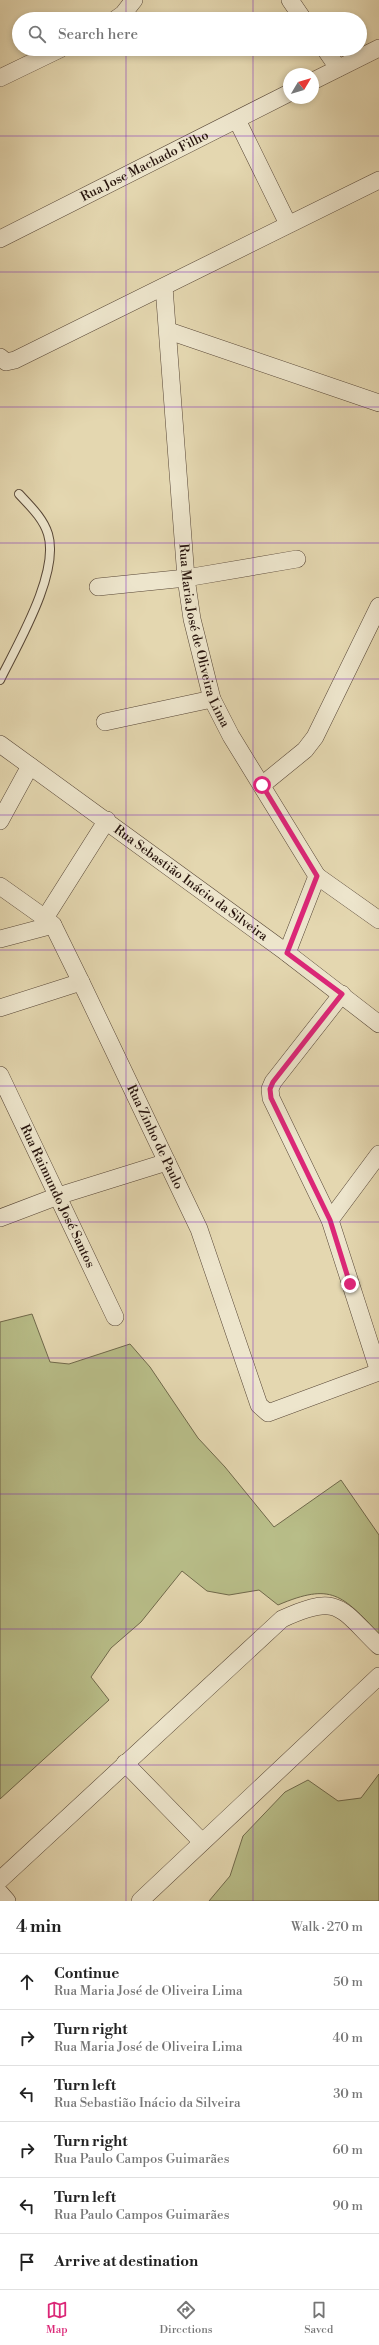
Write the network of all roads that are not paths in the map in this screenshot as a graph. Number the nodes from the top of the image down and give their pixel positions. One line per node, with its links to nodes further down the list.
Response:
1 (134, 0): 3 (street)
2 (290, 0): 4 (street)
3 (125, 12)
4 (298, 12)
5 (379, 48): 6 (street)
6 (367, 54)
7 (46, 56): 11 (street)
8 (330, 56): 10 (street)
9 (363, 56): 10 (street)
10 (338, 68): 12 (street)
11 (0, 78)
12 (319, 78)
13 (283, 96): 14 (street, Rua Jose Machado Filho)
14 (237, 120): 16 (street); 17 (street, Rua Jose Machado Filho)
15 (379, 180): 16 (street)
16 (288, 224): 18 (street)
17 (0, 239)
18 (164, 287): 19 (street, Rua Maria José de Oliveira Lima); 20 (street)
19 (169, 331): 21 (street); 24 (street, Rua Maria José de Oliveira Lima)
20 (0, 357)
21 (379, 403)
22 (19, 494): 27 (lane)
23 (297, 559): 24 (street)
24 (186, 578): 25 (street); 28 (street, Rua Maria José de Oliveira Lima)
25 (98, 587)
26 (379, 606): 32 (street)
27 (0, 680)
28 (212, 699): 29 (street); 32 (street, Rua Maria José de Oliveira Lima)
29 (105, 722)
30 (0, 744): 31 (street, Rua Sebastião Inácio da Silveira)
31 (30, 766): 33 (street, Rua Sebastião Inácio da Silveira); 34 (street)
32 (262, 785): 35 (street, Rua Maria José de Oliveira Lima)
33 (107, 820): 38 (street); 40 (street, Rua Sebastião Inácio da Silveira)
34 (0, 821)
35 (317, 876): 37 (street); 40 (street)
36 (0, 886): 38 (street, Rua Zinho de Paulo)
37 (379, 920)
38 (49, 922): 39 (street); 41 (street, Rua Zinho de Paulo)
39 (0, 939)
40 (287, 953): 42 (street, Rua Sebastião Inácio da Silveira)
41 (81, 982): 43 (street); 47 (street, Rua Zinho de Paulo)
42 (342, 994): 44 (street, Rua Sebastião Inácio da Silveira); 50 (street)
43 (0, 1008)
44 (379, 1024)
45 (0, 1075): 48 (street, Rua Raimundo José Santos)
46 (379, 1154): 50 (street)
47 (167, 1162): 48 (street); 52 (street, Rua Zinho de Paulo)
48 (58, 1196): 49 (street); 51 (street, Rua Raimundo José Santos)
49 (0, 1218)
50 (330, 1220): 52 (street)
51 (115, 1317)
52 (379, 1372)
53 (379, 1646): 55 (street)
54 (379, 1676): 56 (street)
55 (125, 1763): 56 (street); 57 (street)
56 (202, 1842): 60 (street)
57 (0, 1880)
58 (0, 1892): 59 (street)
59 (8, 1901)
60 (140, 1901)

